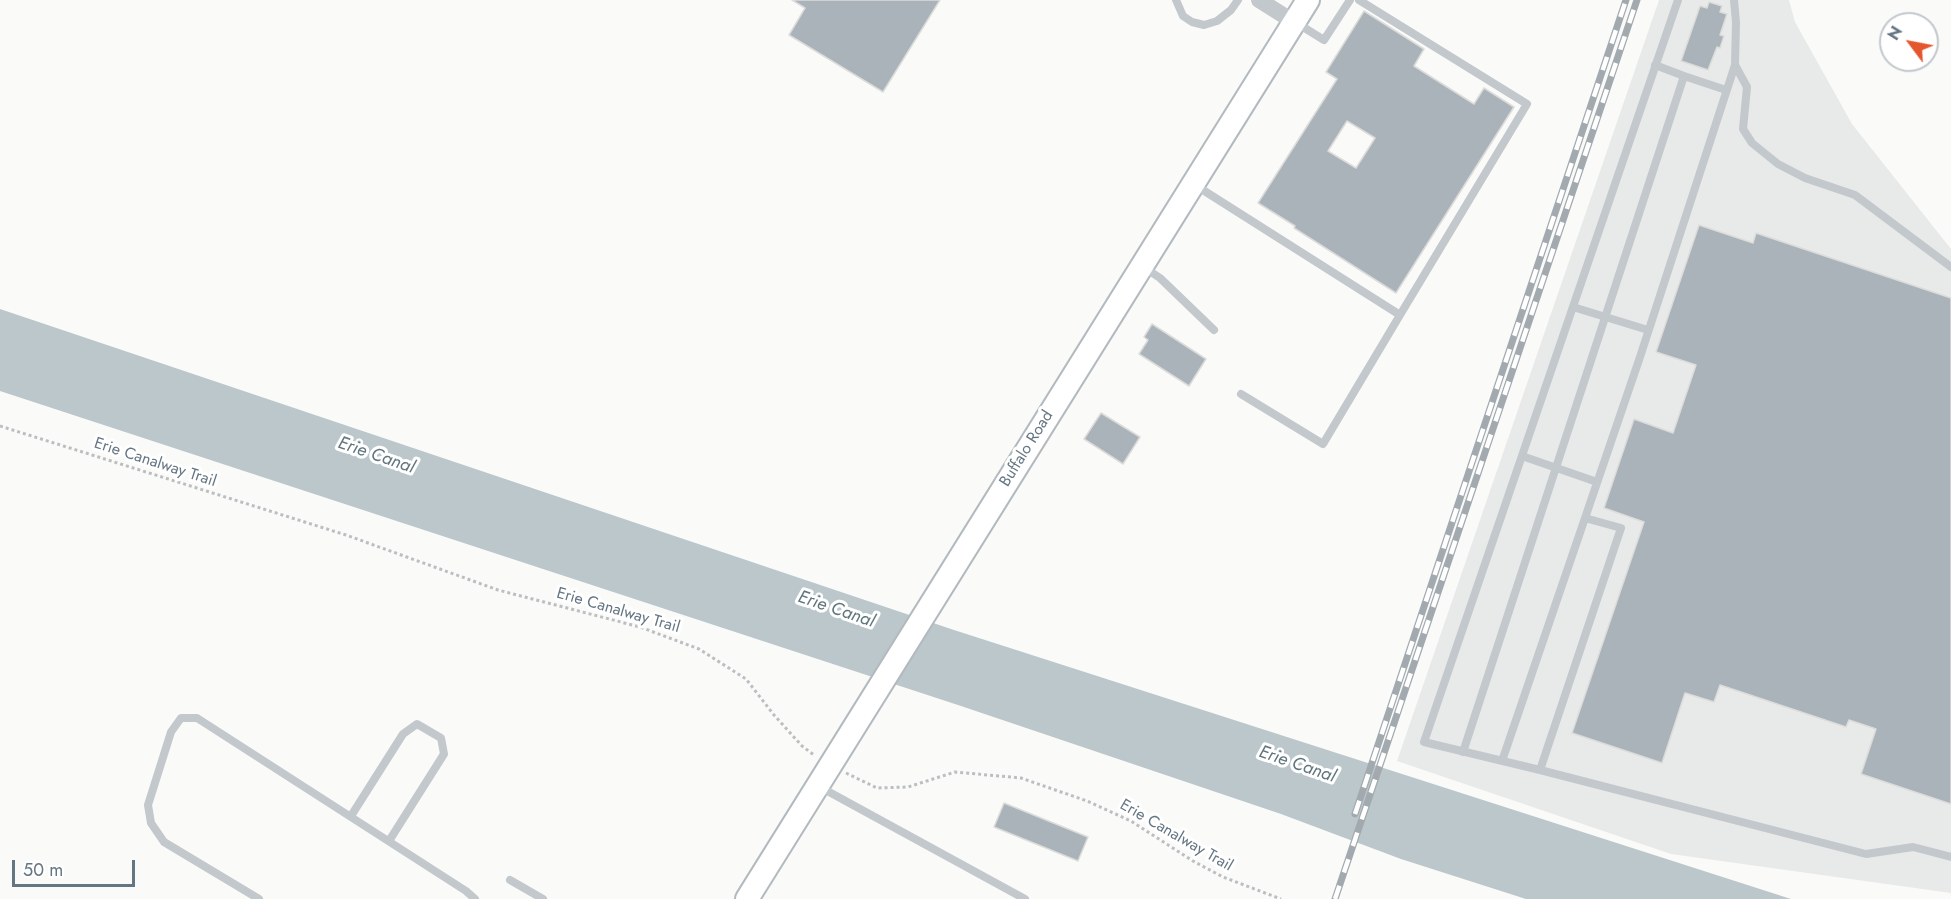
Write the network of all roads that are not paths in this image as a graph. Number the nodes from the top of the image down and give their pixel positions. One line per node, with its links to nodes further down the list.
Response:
1 (1176, 0): 2 (lane)
2 (1238, 0)
3 (1259, 0): 9 (street)
4 (1308, 0): 9 (main road, Buffalo Road)
5 (1350, 0): 9 (lane)
6 (1359, 0): 18 (lane)
7 (1678, 0): 10 (lane)
8 (1734, 0): 11 (lane)
9 (1294, 22): 14 (main road, Buffalo Road)
10 (1655, 65): 12 (lane); 17 (lane)
11 (1735, 65): 13 (lane); 16 (lane)
12 (1684, 76): 13 (lane); 19 (lane)
13 (1726, 90): 21 (lane)
14 (1193, 183): 15 (main road, Buffalo Road); 18 (lane)
15 (1141, 266): 20 (lane); 30 (main road, Buffalo Road)
16 (1951, 267)
17 (1573, 307): 19 (lane); 23 (lane)
18 (1400, 315): 22 (lane)
19 (1606, 318): 21 (lane); 24 (lane)
20 (1214, 330)
21 (1648, 330): 25 (lane)
22 (1241, 394)
23 (1522, 456): 24 (lane); 27 (lane)
24 (1557, 468): 25 (lane); 27 (lane)
25 (1597, 482): 26 (lane)
26 (1585, 518): 28 (lane); 29 (lane)
27 (1463, 752): 28 (lane)
28 (1502, 760): 29 (lane)
29 (1540, 770): 33 (lane)
30 (817, 785): 38 (main road, Buffalo Road); 39 (lane)
31 (351, 816): 32 (lane); 32 (lane); 35 (lane)
32 (389, 841): 36 (lane)
33 (1951, 857)
34 (510, 880): 37 (lane)
35 (259, 899)
36 (475, 899)
37 (543, 899)
38 (747, 899)
39 (1025, 899)

